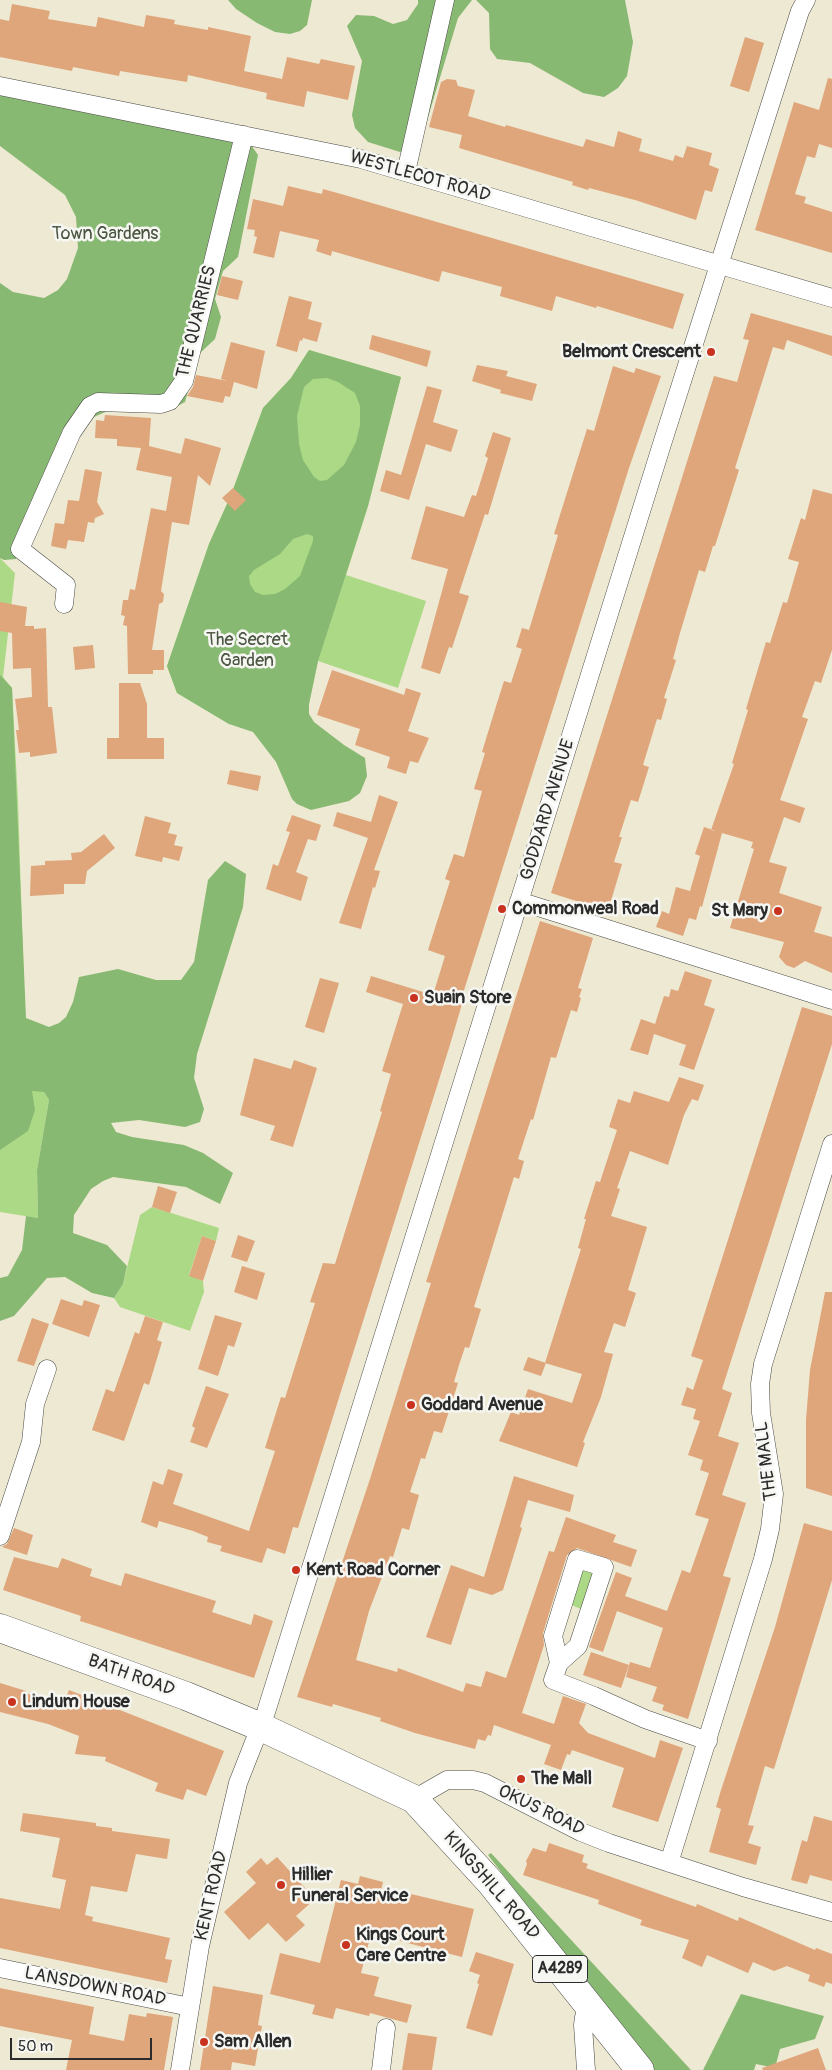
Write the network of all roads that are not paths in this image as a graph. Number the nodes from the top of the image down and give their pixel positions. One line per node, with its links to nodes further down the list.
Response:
1 (445, 0): 5 (street)
2 (806, 0): 6 (street)
3 (0, 86): 4 (street, WESTLECOT ROAD)
4 (244, 135): 5 (street, WESTLECOT ROAD); 8 (street, THE QUARRIES)
5 (406, 172): 6 (street, WESTLECOT ROAD)
6 (721, 265): 7 (street, WESTLECOT ROAD); 9 (street, GODDARD AVENUE)
7 (832, 298)
8 (64, 604)
9 (519, 901): 10 (street); 16 (street, GODDARD AVENUE)
10 (832, 1000)
11 (832, 1144): 17 (street, THE MALL)
12 (48, 1369): 13 (street)
13 (0, 1536)
14 (0, 1628): 16 (main road, BATH ROAD / A4289)
15 (559, 1663): 15 (street); 17 (street)
16 (261, 1727): 18 (main road, A4289); 22 (street, KENT ROAD)
17 (708, 1741): 19 (street, THE MALL)
18 (414, 1799): 19 (street, OKUS ROAD); 23 (main road, KINGSHILL ROAD / A4289)
19 (669, 1863): 20 (street, OKUS ROAD)
20 (832, 1912)
21 (0, 1968): 22 (street, LANSDOWN ROAD)
22 (190, 2006): 25 (street, KENT ROAD)
23 (591, 2009): 27 (street); 28 (main road, KINGSHILL ROAD / A4289)
24 (386, 2028): 26 (street)
25 (180, 2070)
26 (381, 2070)
27 (586, 2070)
28 (640, 2070)

